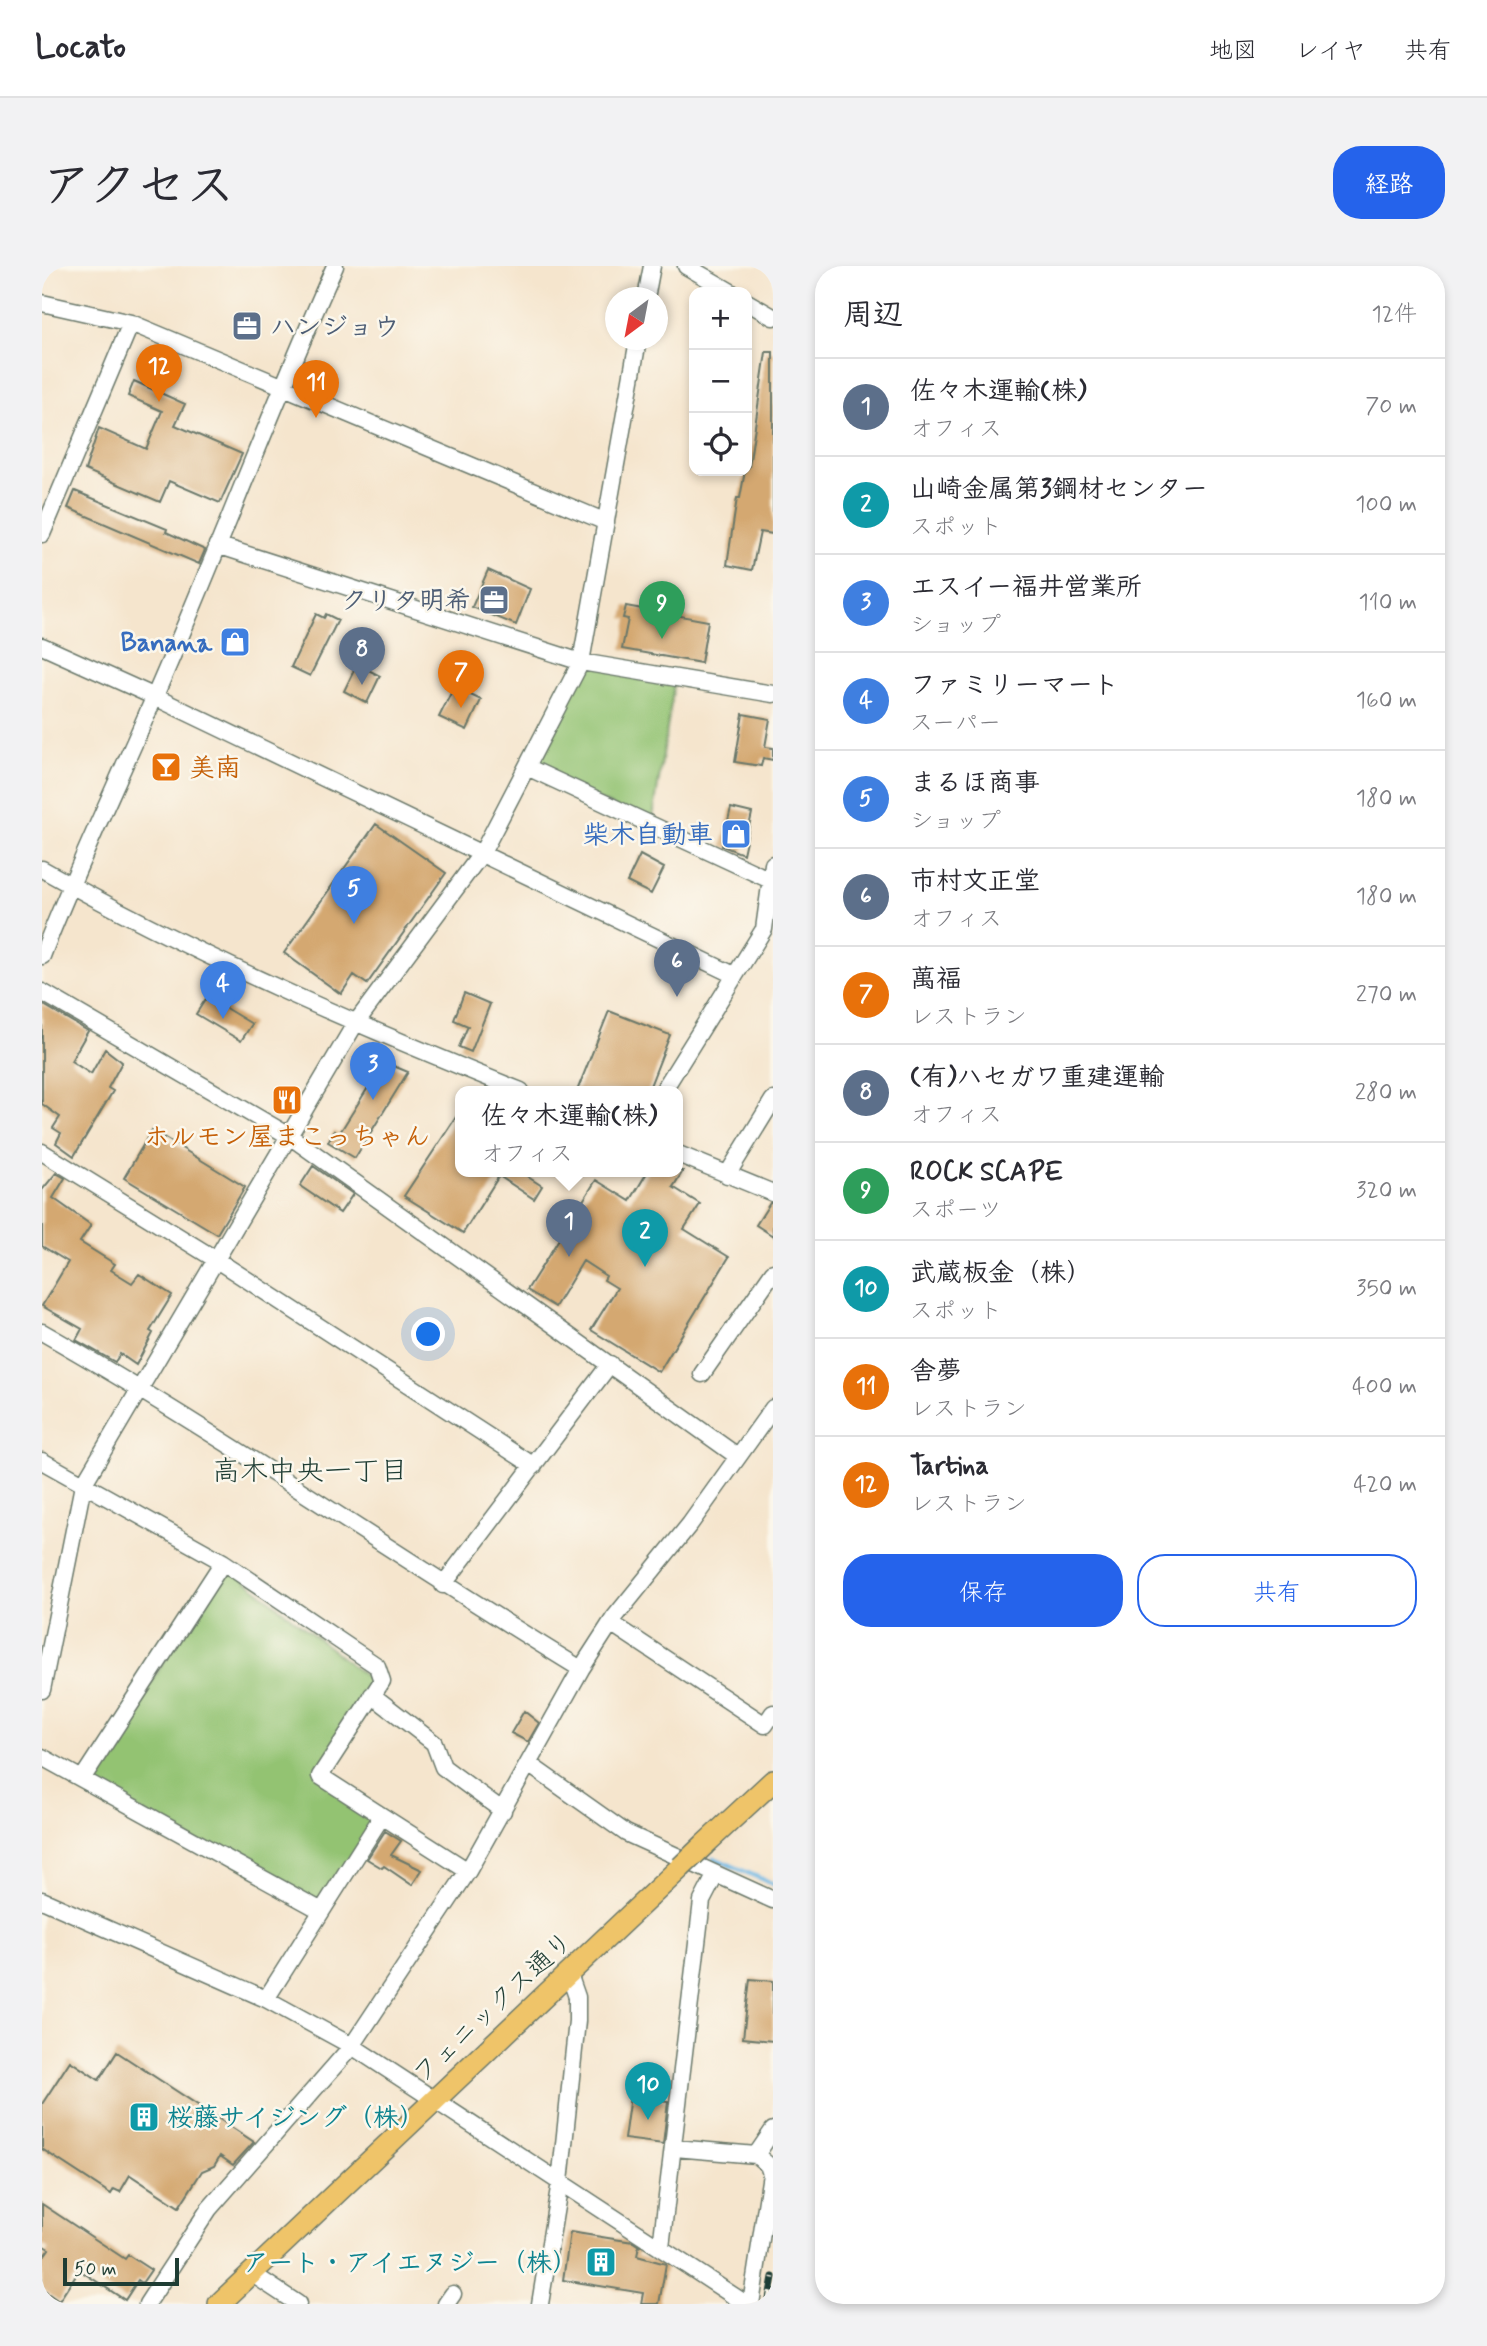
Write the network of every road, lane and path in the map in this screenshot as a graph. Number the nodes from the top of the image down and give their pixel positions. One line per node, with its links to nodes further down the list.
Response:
1 (335, 266): 11 (street)
2 (652, 266): 4 (street)
3 (686, 266): 5 (street)
4 (648, 287)
5 (722, 287)
6 (42, 303): 9 (street)
7 (752, 305): 8 (street)
8 (773, 317)
9 (131, 323): 11 (street); 13 (street)
10 (636, 350): 12 (street)
11 (280, 387): 12 (street); 14 (street)
12 (606, 522): 16 (street)
13 (42, 534)
14 (217, 545): 16 (street); 18 (street)
15 (42, 646): 18 (street)
16 (581, 663): 17 (street); 19 (street)
17 (773, 694)
18 (155, 696): 20 (street); 24 (street)
19 (527, 768): 20 (street); 23 (street)
20 (482, 853): 26 (street); 28 (street)
21 (773, 864): 23 (street)
22 (42, 869): 24 (street)
23 (770, 880): 26 (street)
24 (70, 885): 25 (street); 28 (street)
25 (42, 956)
26 (734, 975): 30 (street)
27 (42, 992): 32 (street)
28 (355, 1024): 29 (street); 32 (street)
29 (509, 1086)
30 (666, 1086)
31 (773, 1100): 35 (street)
32 (291, 1137): 37 (street); 40 (street)
33 (42, 1152): 37 (street)
34 (683, 1157): 35 (street)
35 (727, 1175): 36 (street)
36 (773, 1193)
37 (215, 1259): 42 (street); 46 (street)
38 (773, 1272): 41 (street)
39 (42, 1332): 42 (street)
40 (610, 1364): 44 (street); 46 (street)
41 (702, 1374)
42 (141, 1388): 47 (street); 49 (street)
43 (773, 1408): 44 (street)
44 (737, 1456): 50 (street)
45 (42, 1461): 47 (street)
46 (534, 1466): 49 (street)
47 (83, 1485): 48 (street); 52 (street)
48 (223, 1562): 53 (street); 57 (street)
49 (443, 1585): 51 (street)
50 (611, 1623): 51 (street); 54 (street)
51 (582, 1669): 56 (street)
52 (42, 1690)
53 (372, 1695): 59 (street); 60 (street)
54 (773, 1713)
55 (42, 1757): 57 (street)
56 (530, 1765): 59 (street); 62 (street)
57 (82, 1779): 65 (street)
58 (773, 1781): 66 (main road, フェニックス通り, bridge)
59 (503, 1811): 61 (street)
60 (382, 1816): 61 (street); 65 (street)
61 (468, 1871): 68 (street)
62 (716, 1874): 64 (street); 71 (street)
63 (42, 1899): 67 (street)
64 (773, 1900)
65 (320, 1910): 67 (street)
66 (569, 1974): 69 (main road, フェニックス通り); 73 (street)
67 (266, 1998): 68 (street)
68 (352, 2046): 69 (street); 77 (street)
69 (435, 2099): 73 (street); 75 (main road, フェニックス通り)
70 (773, 2130): 72 (street)
71 (675, 2148): 72 (street); 74 (street)
72 (756, 2155): 82 (street)
73 (561, 2182): 74 (street); 80 (street)
74 (661, 2248): 76 (street)
75 (251, 2273): 78 (main road, フェニックス通り); 79 (street)
76 (721, 2287): 81 (street); 82 (street)
77 (147, 2304)
78 (219, 2304)
79 (298, 2304)
80 (540, 2304)
81 (730, 2304)
82 (748, 2304)

